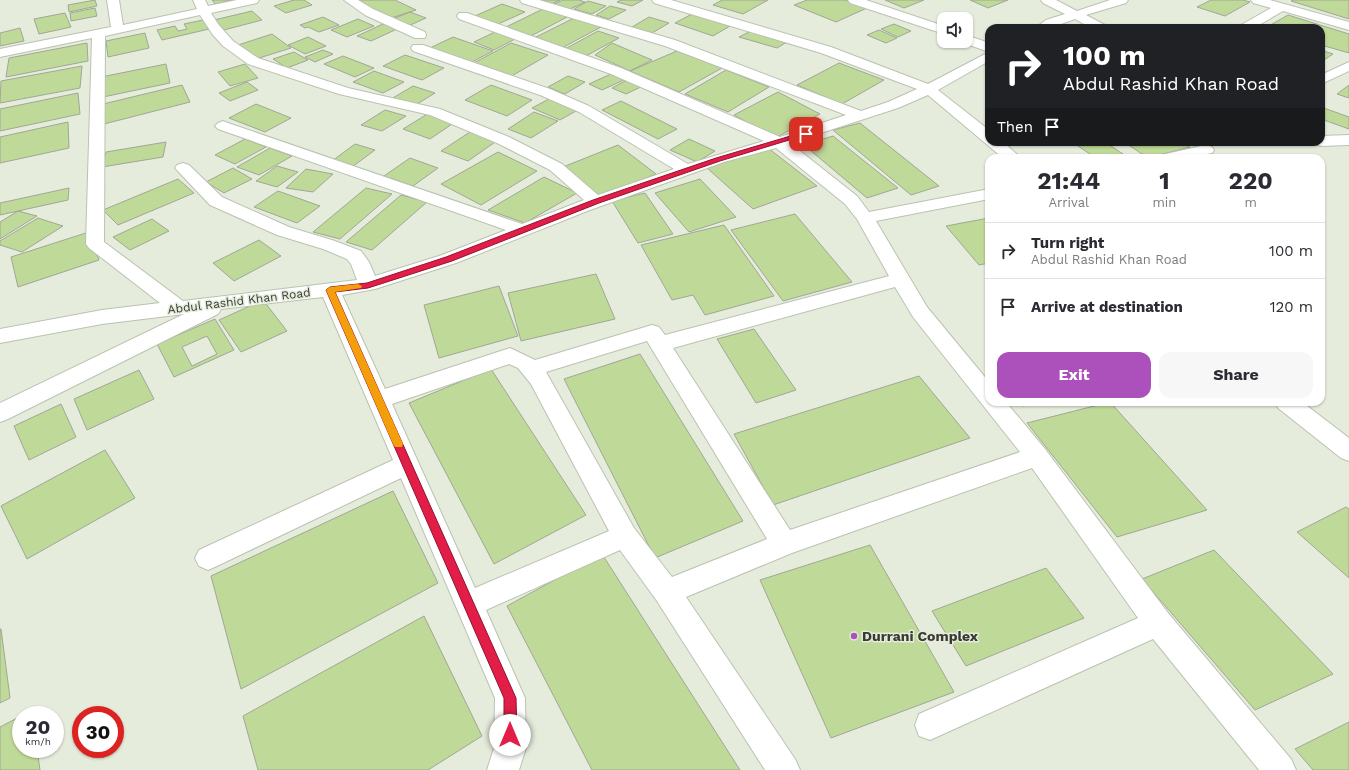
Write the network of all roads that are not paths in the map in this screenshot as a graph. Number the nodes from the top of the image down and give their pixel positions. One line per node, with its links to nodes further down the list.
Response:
1 (113, 0): 19 (street)
2 (252, 0): 10 (street)
3 (350, 0): 39 (street)
4 (526, 0): 28 (street)
5 (658, 0): 27 (street)
6 (854, 0): 18 (street)
7 (1047, 0): 12 (street)
8 (1122, 0): 12 (street)
9 (1257, 0): 11 (street)
10 (202, 5): 19 (street); 41 (street)
11 (1281, 7): 16 (street); 17 (street)
12 (1076, 14): 14 (street); 15 (street)
13 (463, 16): 33 (street)
14 (1048, 24)
15 (1094, 24)
16 (1252, 24)
17 (1349, 26)
18 (937, 27)
19 (118, 29): 20 (street)
20 (100, 33): 23 (street); 48 (street)
21 (973, 42): 22 (street)
22 (985, 46)
23 (0, 53)
24 (985, 58): 27 (street, Abdul Rashid Khan Road)
25 (1349, 66): 26 (street)
26 (1325, 78)
27 (929, 89): 28 (street, Abdul Rashid Khan Road); 30 (street)
28 (861, 116): 33 (street, Abdul Rashid Khan Road)
29 (223, 126): 43 (street)
30 (985, 134)
31 (1349, 140): 32 (street)
32 (1325, 141)
33 (779, 142): 39 (street, Abdul Rashid Khan Road); 42 (street)
34 (999, 146): 36 (street)
35 (1206, 150): 37 (street)
36 (1008, 154)
37 (1186, 154)
38 (183, 168): 45 (street)
39 (687, 170): 41 (street, Abdul Rashid Khan Road)
40 (985, 195): 42 (street)
41 (596, 202): 43 (street, Abdul Rashid Khan Road)
42 (865, 218): 44 (street)
43 (523, 230): 45 (street, Abdul Rashid Khan Road)
44 (900, 279): 50 (street); 52 (street)
45 (368, 285): 46 (street, Abdul Rashid Khan Road)
46 (330, 290): 47 (street, Abdul Rashid Khan Road); 53 (street)
47 (225, 302): 48 (street, Abdul Rashid Khan Road); 56 (street)
48 (179, 308): 49 (street, Abdul Rashid Khan Road)
49 (0, 336)
50 (659, 344): 51 (street); 61 (street)
51 (530, 369): 53 (street); 60 (street)
52 (985, 392)
53 (379, 400): 59 (street)
54 (996, 406): 58 (street)
55 (1291, 406): 57 (street)
56 (0, 413)
57 (1349, 451)
58 (1037, 456): 61 (street); 65 (street)
59 (407, 464): 62 (street); 64 (street)
60 (625, 536): 63 (street); 64 (street)
61 (784, 544): 63 (street)
62 (208, 558)
63 (667, 592): 69 (street)
64 (469, 604): 68 (street)
65 (1158, 623): 66 (street); 67 (street)
66 (930, 725)
67 (1271, 767)
68 (503, 770)
69 (784, 770)

